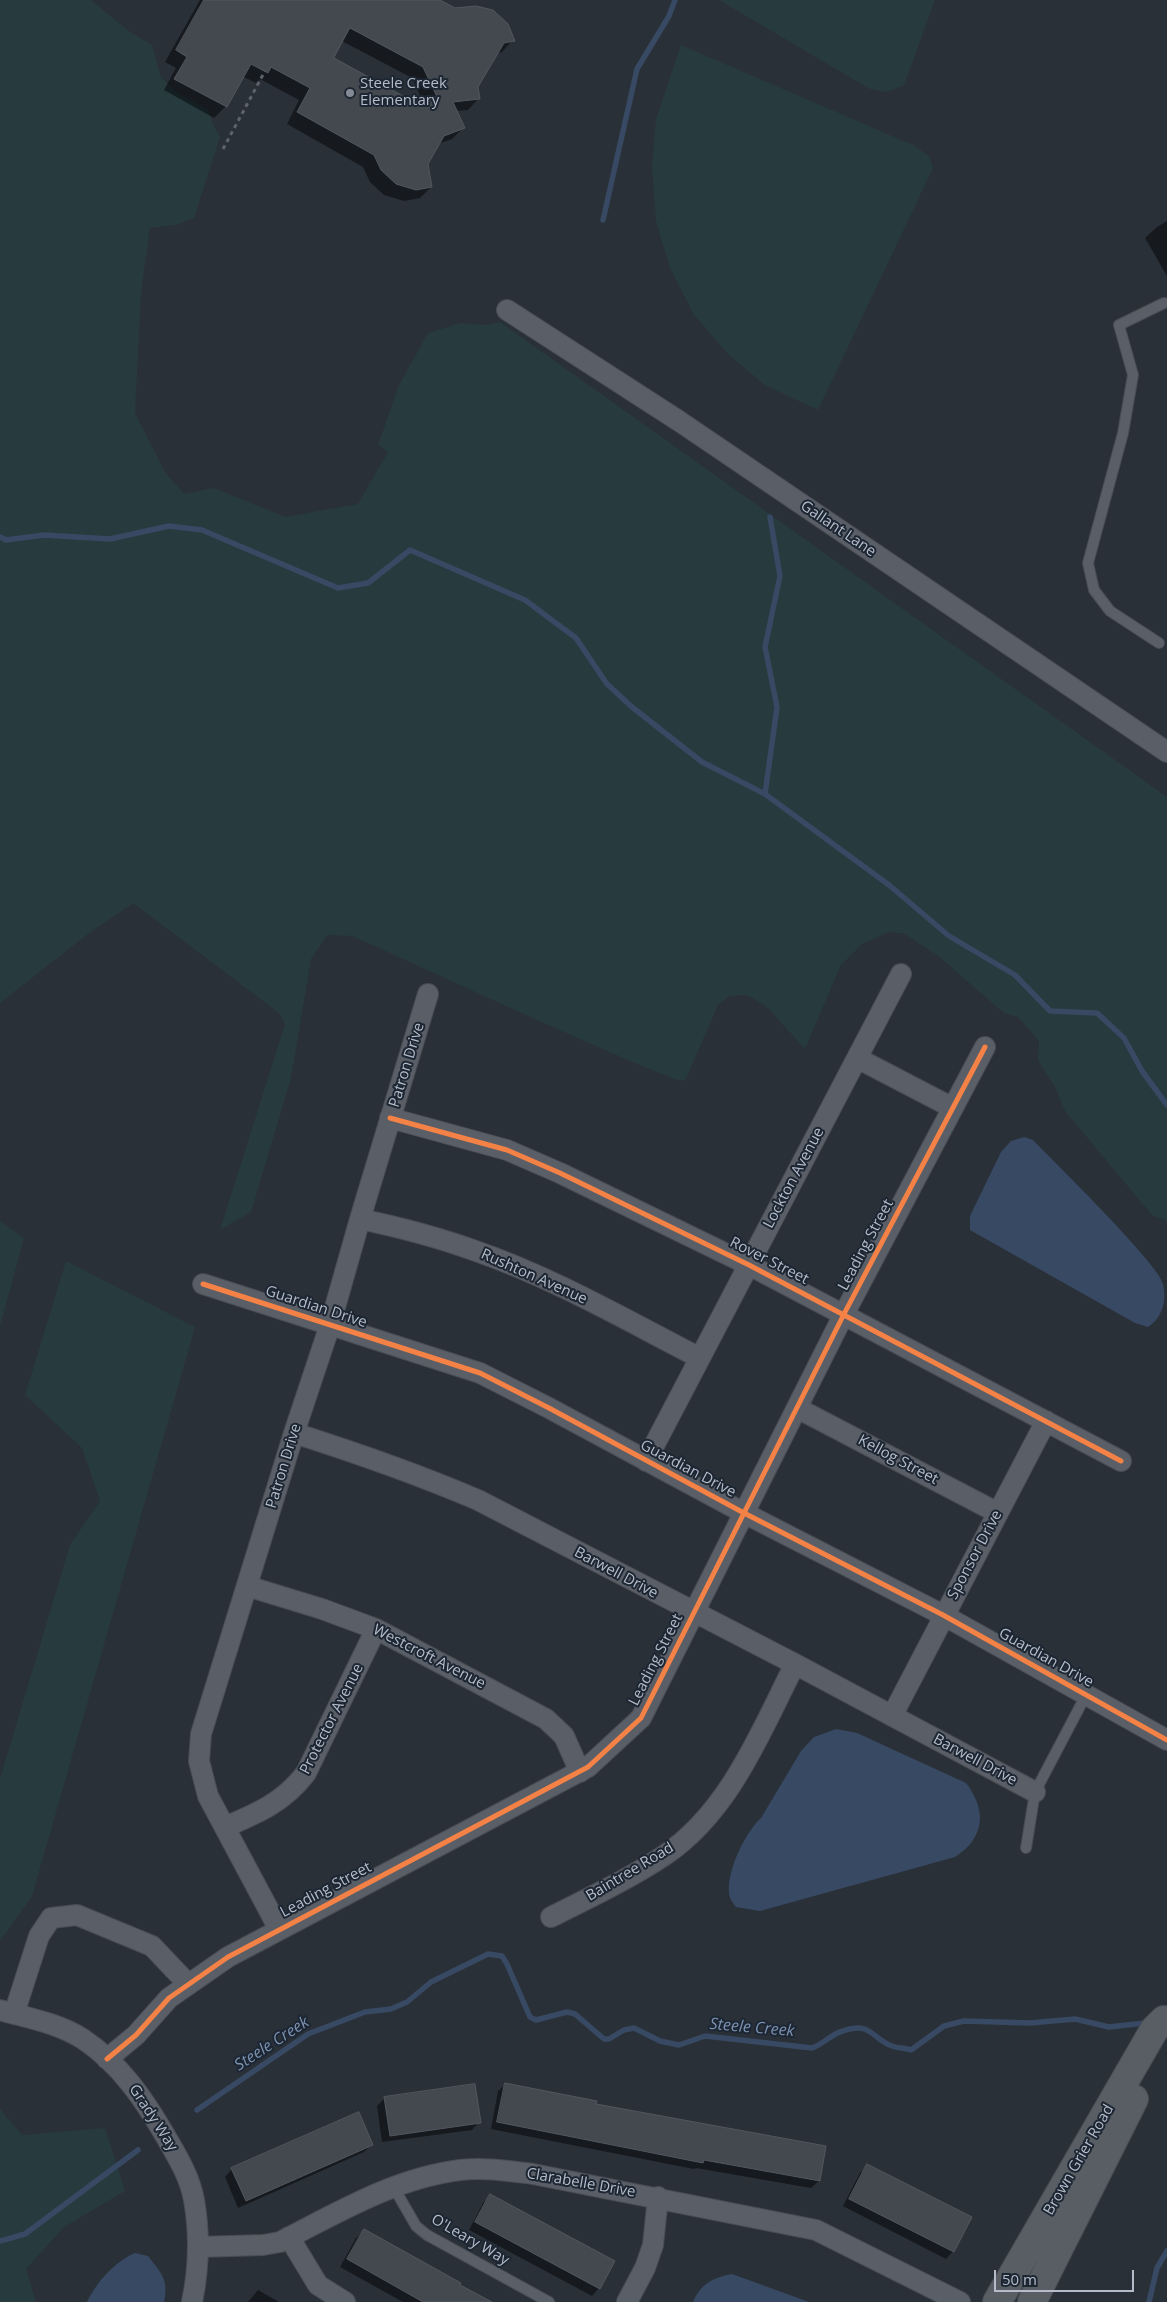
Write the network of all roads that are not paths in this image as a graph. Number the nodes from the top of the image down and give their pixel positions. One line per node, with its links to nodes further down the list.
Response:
1 (1164, 304): 3 (lane)
2 (507, 310): 4 (street, Gallant Lane)
3 (1159, 643)
4 (1167, 752)
5 (901, 974): 8 (street, Lockton Avenue)
6 (428, 994): 10 (street, Patron Drive)
7 (985, 1046): 9 (street, Leading Street)
8 (857, 1058): 9 (street); 12 (street, Lockton Avenue)
9 (953, 1108): 14 (street, Leading Street)
10 (390, 1118): 11 (street, Patron Drive); 12 (street, Rover Street)
11 (360, 1219): 15 (street, Patron Drive); 16 (street, Rushton Avenue)
12 (749, 1265): 14 (street, Rover Street); 16 (street, Lockton Avenue)
13 (203, 1284): 15 (street, Guardian Drive)
14 (844, 1314): 17 (street, Leading Street); 18 (street, Rover Street)
15 (330, 1325): 19 (street, Patron Drive); 20 (street, Guardian Drive)
16 (700, 1358): 20 (street, Lockton Avenue)
17 (797, 1408): 22 (street, Leading Street); 23 (street, Kellog Street)
18 (1046, 1421): 21 (street, Rover Street); 23 (street, Sponsor Drive)
19 (294, 1433): 24 (street, Patron Drive); 25 (street, Barwell Drive)
20 (646, 1461): 22 (street, Guardian Drive)
21 (1121, 1461)
22 (744, 1513): 25 (street, Leading Street); 26 (street, Guardian Drive)
23 (998, 1513): 26 (street, Sponsor Drive)
24 (247, 1586): 27 (street, Westcroft Avenue); 34 (street, Patron Drive)
25 (693, 1614): 28 (street, Barwell Drive); 32 (street, Leading Street)
26 (943, 1615): 29 (street, Guardian Drive); 30 (street, Sponsor Drive)
27 (376, 1629): 32 (street, Westcroft Avenue); 34 (street, Protector Avenue)
28 (795, 1664): 30 (street, Barwell Drive); 36 (street, Baintree Road)
29 (1086, 1695): 31 (street, Guardian Drive); 33 (lane)
30 (892, 1716): 33 (street, Barwell Drive)
31 (1167, 1740)
32 (580, 1772): 37 (street, Leading Street)
33 (1035, 1792): 35 (lane)
34 (225, 1827): 37 (street, Patron Drive)
35 (1026, 1848)
36 (551, 1917)
37 (279, 1929): 38 (street, Leading Street)
38 (188, 1984): 39 (street); 41 (street, Leading Street)
39 (7, 2012): 41 (street, Grady Way)
40 (1165, 2017): 51 (main road, Brown Grier Road); 52 (main road, Brown Grier Road)
41 (107, 2059): 45 (street, Grady Way)
42 (393, 2186): 43 (street, Clarabelle Drive); 44 (street, Clarabelle Drive); 48 (lane, O'Leary Way)
43 (658, 2198): 49 (street); 50 (street, Clarabelle Drive)
44 (289, 2237): 45 (street, Clarabelle Drive); 47 (street)
45 (198, 2247): 46 (street, Grady Way)
46 (192, 2302)
47 (344, 2302)
48 (549, 2302)
49 (627, 2302)
50 (960, 2302)
51 (997, 2302)
52 (1032, 2302)

